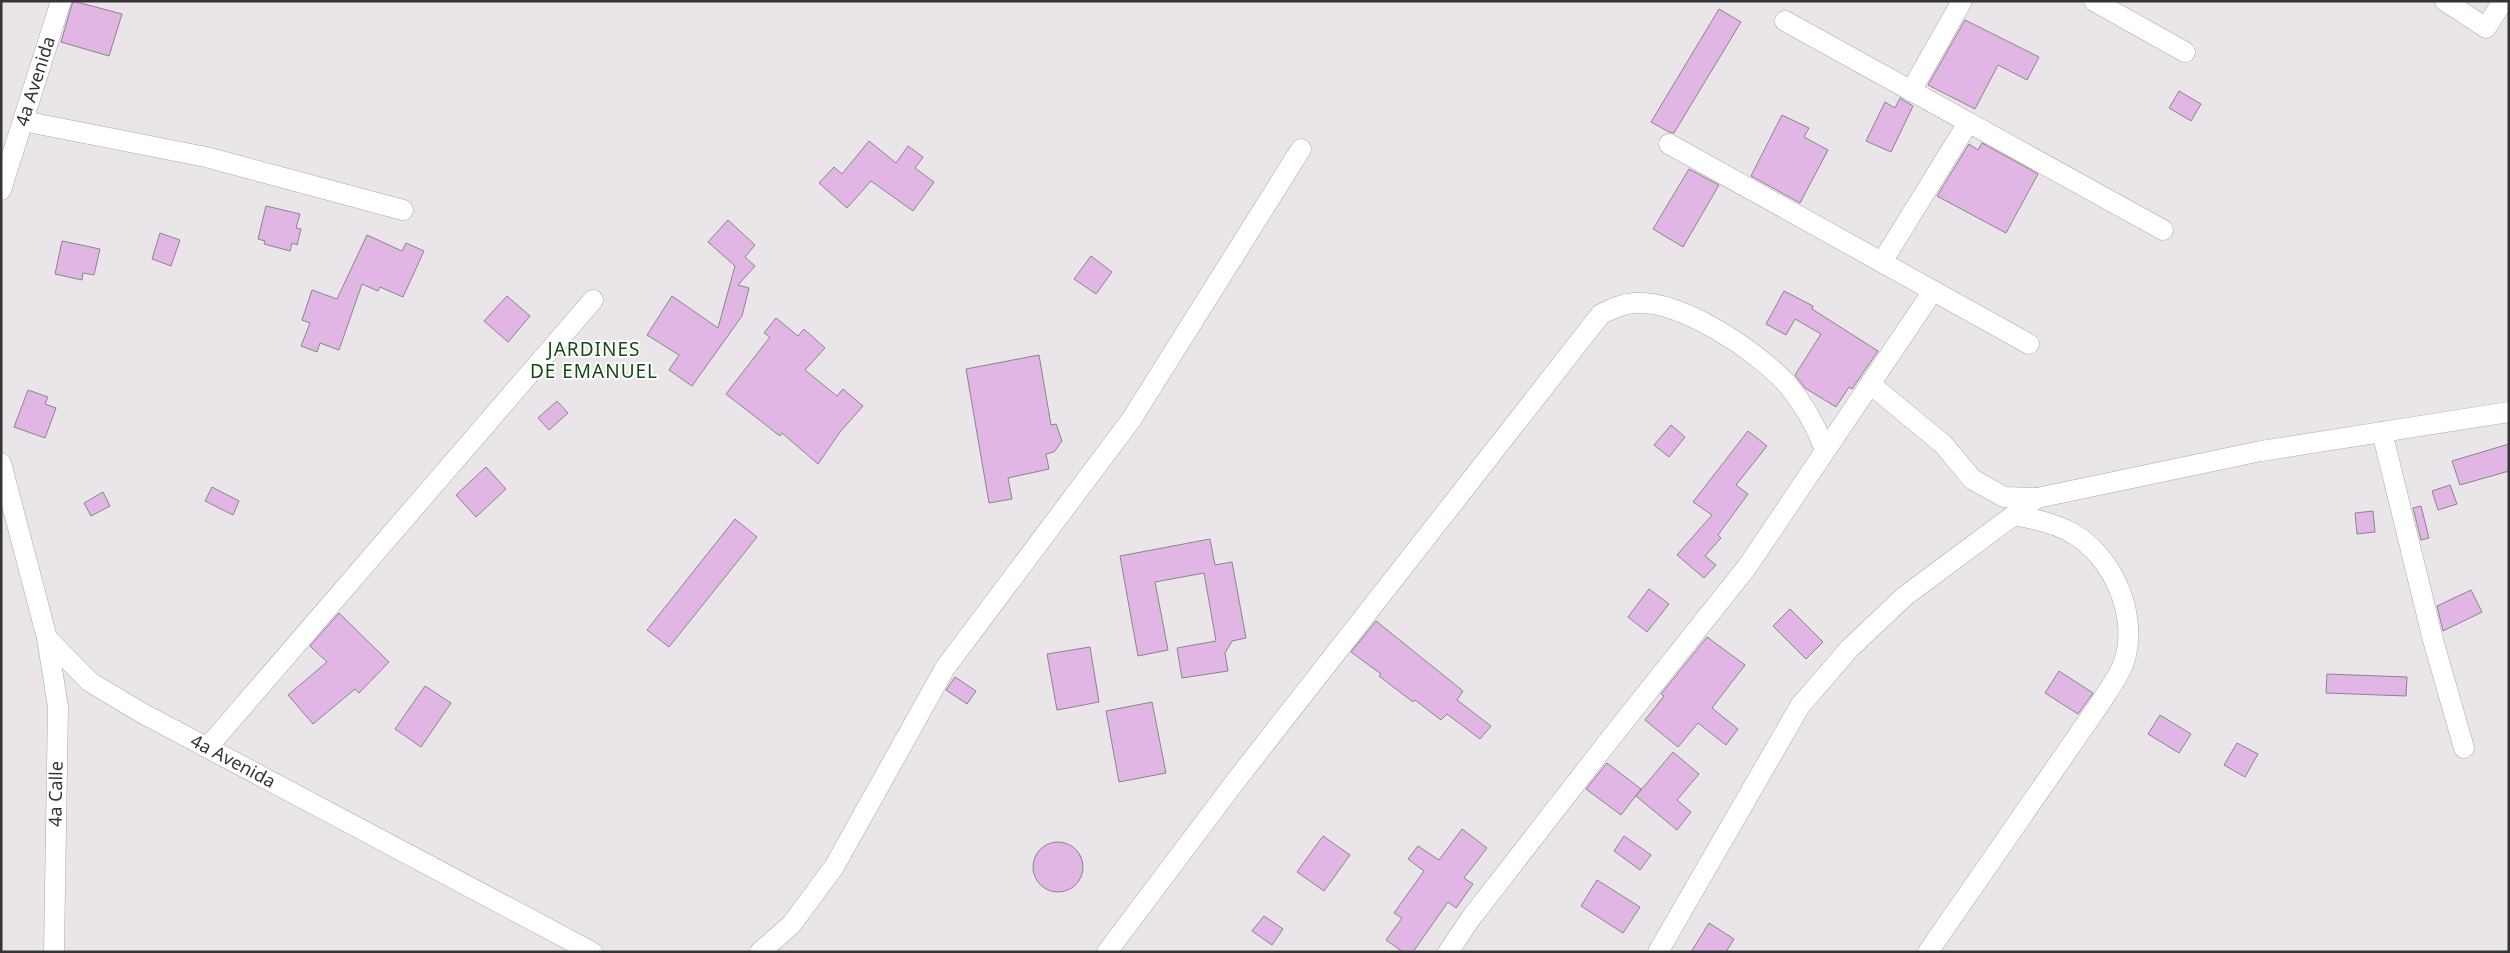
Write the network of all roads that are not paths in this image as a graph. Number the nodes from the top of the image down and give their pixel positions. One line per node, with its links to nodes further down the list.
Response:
1 (61, 1): 9 (street, 4a Avenida)
2 (1962, 1): 8 (street)
3 (2094, 1): 7 (street)
4 (2445, 1): 5 (street)
5 (2503, 1)
6 (1785, 21): 8 (street)
7 (2184, 52)
8 (1911, 91): 10 (street)
9 (23, 121): 13 (street, 4a Avenida); 14 (street)
10 (1968, 122): 15 (street); 16 (street)
11 (1669, 144): 16 (street)
12 (1301, 149): 32 (street)
13 (1, 190)
14 (403, 210)
15 (2163, 230)
16 (1882, 262): 17 (street)
17 (1933, 291): 19 (street); 20 (street)
18 (593, 300): 28 (street)
19 (2029, 344)
20 (1870, 384): 23 (street); 25 (street)
21 (2509, 412): 22 (street)
22 (2382, 432): 25 (street); 29 (street)
23 (1825, 450): 33 (street); 34 (street)
24 (1, 462): 27 (street, 4a Avenida)
25 (2037, 498): 26 (street)
26 (2014, 515): 35 (street); 36 (street)
27 (47, 638): 28 (street, 4a Avenida); 30 (street, 4a Calle)
28 (207, 748): 31 (street, 4a Avenida)
29 (2464, 748)
30 (54, 952)
31 (592, 952)
32 (760, 952)
33 (1107, 952)
34 (1448, 952)
35 (1658, 952)
36 (1928, 952)

